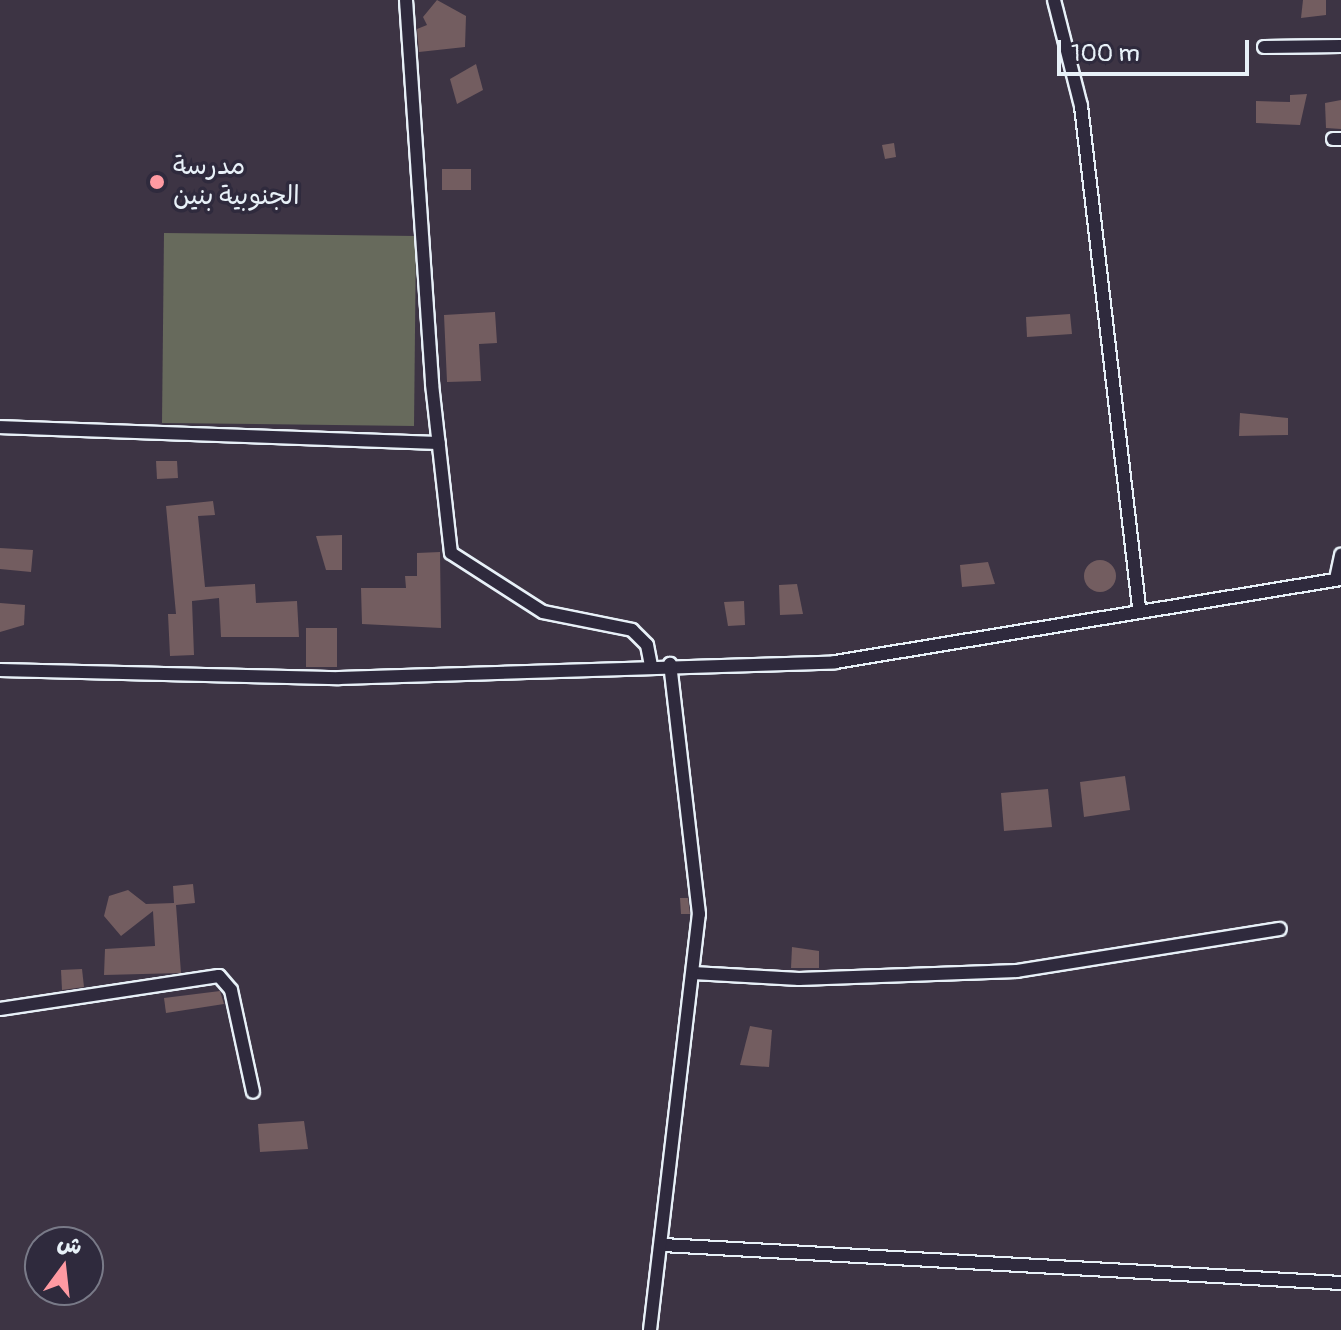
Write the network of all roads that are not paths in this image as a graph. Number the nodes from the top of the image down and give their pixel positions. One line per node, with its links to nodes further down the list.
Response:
1 (406, 0): 6 (street)
2 (1054, 0): 9 (street)
3 (1341, 46): 4 (street)
4 (1264, 47)
5 (0, 427): 6 (street)
6 (439, 443): 11 (street)
7 (1341, 555): 8 (street)
8 (1338, 579): 9 (street)
9 (1139, 607): 10 (street)
10 (670, 664): 11 (street); 14 (street)
11 (651, 666): 12 (street)
12 (0, 670)
13 (1280, 929): 14 (street)
14 (693, 973): 17 (street)
15 (0, 1009): 16 (street)
16 (253, 1092)
17 (663, 1245): 18 (street); 19 (street)
18 (1341, 1283)
19 (650, 1330)

